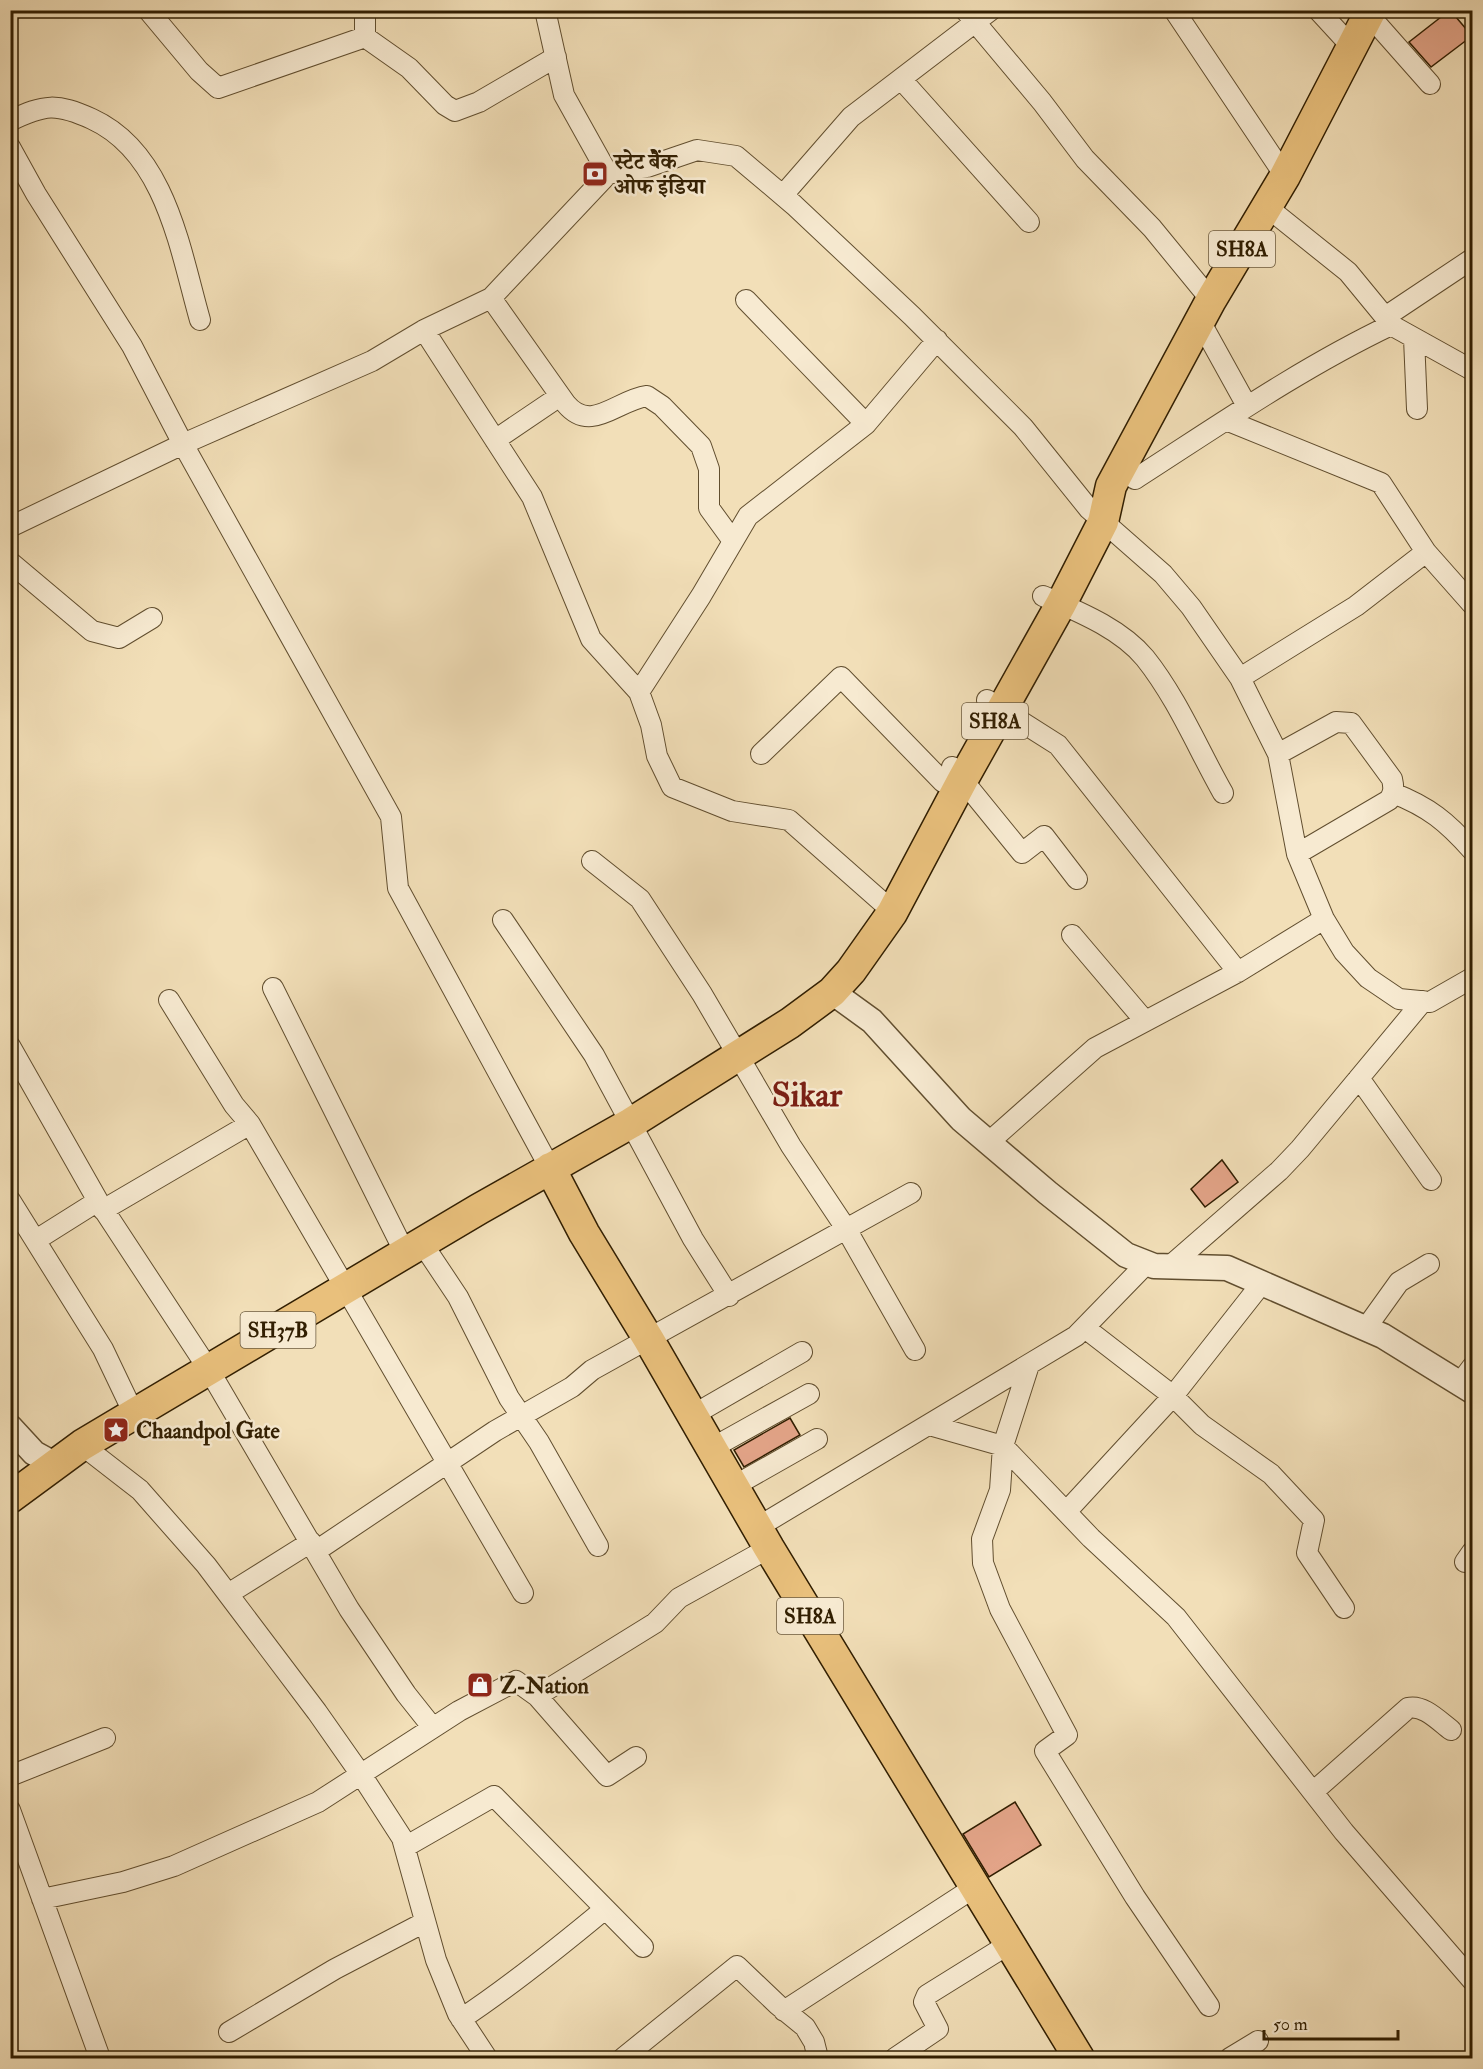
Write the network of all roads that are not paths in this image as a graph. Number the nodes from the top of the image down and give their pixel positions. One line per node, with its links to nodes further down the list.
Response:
1 (148, 10): 8 (street)
2 (365, 10): 8 (street)
3 (545, 10): 10 (street)
4 (1174, 10): 16 (street)
5 (1318, 10): 9 (street)
6 (1370, 13): 9 (main road, SH8A); 12 (street)
7 (977, 14): 11 (street); 23 (street)
8 (365, 38): 10 (street)
9 (1352, 47): 16 (main road, SH8A)
10 (555, 57): 15 (street)
11 (901, 79): 17 (street); 19 (street)
12 (1430, 84)
13 (10, 121): 24 (street)
14 (10, 147): 36 (street)
15 (608, 174): 17 (street); 21 (street)
16 (1285, 176): 18 (main road, SH8A)
17 (783, 195): 28 (street)
18 (1267, 207): 23 (main road, SH8A); 25 (street)
19 (1029, 222)
20 (1473, 259): 25 (street)
21 (491, 298): 26 (street); 30 (street)
22 (746, 300): 34 (street)
23 (1205, 311): 31 (street); 37 (main road, SH8A)
24 (200, 320)
25 (1388, 321): 27 (street); 31 (street)
26 (423, 330): 35 (street); 36 (street)
27 (1414, 338): 29 (street); 32 (street)
28 (937, 340): 34 (street); 38 (street)
29 (1473, 370)
30 (560, 396): 35 (street); 40 (street)
31 (1247, 406): 33 (street)
32 (1417, 410)
33 (1226, 420): 37 (street); 41 (street)
34 (866, 424): 40 (street)
35 (495, 440): 47 (street)
36 (183, 444): 39 (street); 76 (street)
37 (1123, 482): 38 (main road, SH8A)
38 (1096, 515): 43 (main road, SH8A); 46 (street)
39 (10, 527)
40 (733, 541): 47 (street)
41 (1426, 552): 44 (street); 46 (street)
42 (10, 562): 45 (street)
43 (1052, 600): 48 (main road, SH8A); 52 (street)
44 (1473, 604)
45 (152, 618)
46 (1240, 678): 50 (street)
47 (639, 692): 58 (street)
48 (994, 705): 51 (main road, SH8A); 63 (street)
49 (761, 754): 51 (street)
50 (1278, 754): 53 (street); 55 (street)
51 (953, 776): 57 (street); 58 (main road, SH8A); 62 (main road, SH8A)
52 (1223, 793)
53 (1393, 793): 54 (street); 55 (street)
54 (1473, 850)
55 (1297, 854): 59 (street)
56 (592, 861): 71 (street)
57 (1077, 879)
58 (882, 902): 62 (main road, SH8A)
59 (1324, 919): 63 (street); 68 (street)
60 (503, 920): 73 (street)
61 (1072, 935): 69 (street)
62 (865, 950): 66 (main road, SH8A)
63 (1238, 972): 69 (street)
64 (1473, 978): 68 (street)
65 (273, 988): 83 (street)
66 (832, 992): 71 (main road, SH8A); 75 (street)
67 (169, 1000): 74 (street)
68 (1423, 1001): 72 (street)
69 (1145, 1021): 75 (street)
70 (10, 1046): 80 (street)
71 (738, 1055): 73 (main road, SH8A); 81 (street)
72 (1359, 1078): 77 (street); 85 (street)
73 (632, 1123): 76 (main road, SH8A); 88 (street)
74 (250, 1124): 80 (street); 87 (street)
75 (988, 1142): 85 (street)
76 (550, 1168): 83 (main road, SH37B); 91 (main road, SH8A)
77 (1431, 1180)
78 (911, 1193): 81 (street)
79 (10, 1200): 82 (street)
80 (100, 1206): 82 (street); 95 (street)
81 (845, 1227): 88 (street); 92 (street)
82 (36, 1239): 99 (street)
83 (414, 1248): 87 (main road, SH37B); 101 (street)
84 (1429, 1263): 90 (street)
85 (1159, 1265): 86 (street); 89 (street)
86 (1262, 1283): 90 (street); 98 (street)
87 (346, 1290): 95 (main road, SH37B); 108 (street)
88 (729, 1296): 91 (street)
89 (1085, 1328): 94 (street); 98 (street)
90 (1366, 1328): 96 (street)
91 (649, 1340): 100 (main road, SH8A); 101 (street)
92 (915, 1350)
93 (802, 1352): 100 (street)
94 (1029, 1365): 102 (street); 106 (street)
95 (209, 1370): 99 (main road, SH37B); 114 (street)
96 (1468, 1380)
97 (809, 1394): 107 (street)
98 (1173, 1396): 112 (street); 118 (street)
99 (134, 1413): 105 (main road, SH37B)
100 (693, 1415): 107 (main road, SH8A)
101 (524, 1418): 108 (street); 115 (street)
102 (929, 1425): 106 (street); 113 (street)
103 (10, 1427): 109 (street)
104 (817, 1439): 110 (street)
105 (82, 1445): 109 (main road, SH37B); 124 (street)
106 (1004, 1446): 112 (street); 137 (street)
107 (712, 1448): 110 (main road, SH8A)
108 (447, 1462): 114 (street); 117 (street)
109 (56, 1465): 111 (main road, SH37B)
110 (734, 1486): 113 (main road, SH8A)
111 (10, 1498)
112 (1066, 1512): 126 (street)
113 (763, 1538): 119 (street); 130 (main road, SH8A)
114 (314, 1546): 116 (street); 120 (street)
115 (598, 1546)
116 (236, 1589)
117 (523, 1593)
118 (1344, 1608)
119 (537, 1696): 120 (street); 123 (street)
120 (433, 1728): 124 (street)
121 (1451, 1730): 126 (street)
122 (105, 1738): 125 (street)
123 (636, 1757)
124 (360, 1774): 128 (street); 131 (street)
125 (10, 1776)
126 (1313, 1792): 136 (street)
127 (10, 1810): 129 (street)
128 (405, 1847): 132 (street); 133 (street)
129 (17, 1850): 131 (street)
130 (975, 1887): 134 (main road, SH8A); 138 (street)
131 (42, 1899): 143 (street)
132 (605, 1909): 135 (street); 139 (street)
133 (425, 1922): 139 (street); 140 (street)
134 (1009, 1944): 146 (street); 147 (main road, SH8A)
135 (643, 1947)
136 (1469, 1970)
137 (1209, 2006)
138 (784, 2011): 144 (street); 145 (street)
139 (461, 2019): 142 (street)
140 (229, 2032)
141 (1258, 2041): 148 (street)
142 (484, 2057)
143 (100, 2058)
144 (623, 2058)
145 (818, 2058)
146 (895, 2058)
147 (1079, 2058)
148 (1230, 2058)

